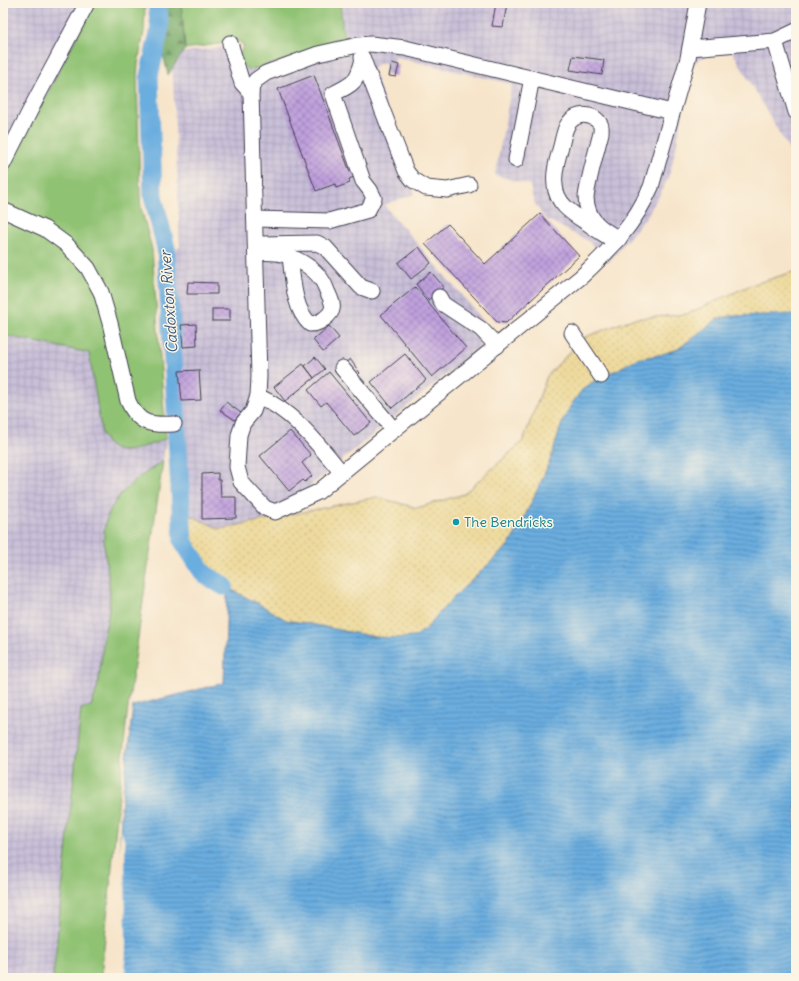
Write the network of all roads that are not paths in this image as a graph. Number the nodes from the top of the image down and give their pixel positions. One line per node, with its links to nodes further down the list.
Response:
1 (87, 3): 13 (street)
2 (698, 3): 6 (street)
3 (796, 32): 4 (street)
4 (775, 41): 6 (street); 11 (street)
5 (230, 44): 9 (street)
6 (690, 48): 10 (street)
7 (361, 52): 8 (street); 9 (street); 14 (street); 16 (street)
8 (532, 78): 10 (street); 12 (street)
9 (251, 93): 16 (street)
10 (672, 112): 17 (street)
11 (796, 112)
12 (516, 160)
13 (3, 164)
14 (469, 185)
15 (3, 210): 27 (street)
16 (255, 219): 18 (street)
17 (617, 240): 17 (street); 23 (street)
18 (255, 248): 19 (street); 20 (street); 26 (street)
19 (290, 257)
20 (372, 291)
21 (439, 297): 23 (street)
22 (572, 333): 25 (street)
23 (497, 346): 28 (street)
24 (342, 368): 28 (street)
25 (601, 376)
26 (258, 396): 29 (street); 29 (street)
27 (174, 424)
28 (394, 430): 29 (street)
29 (342, 473)

